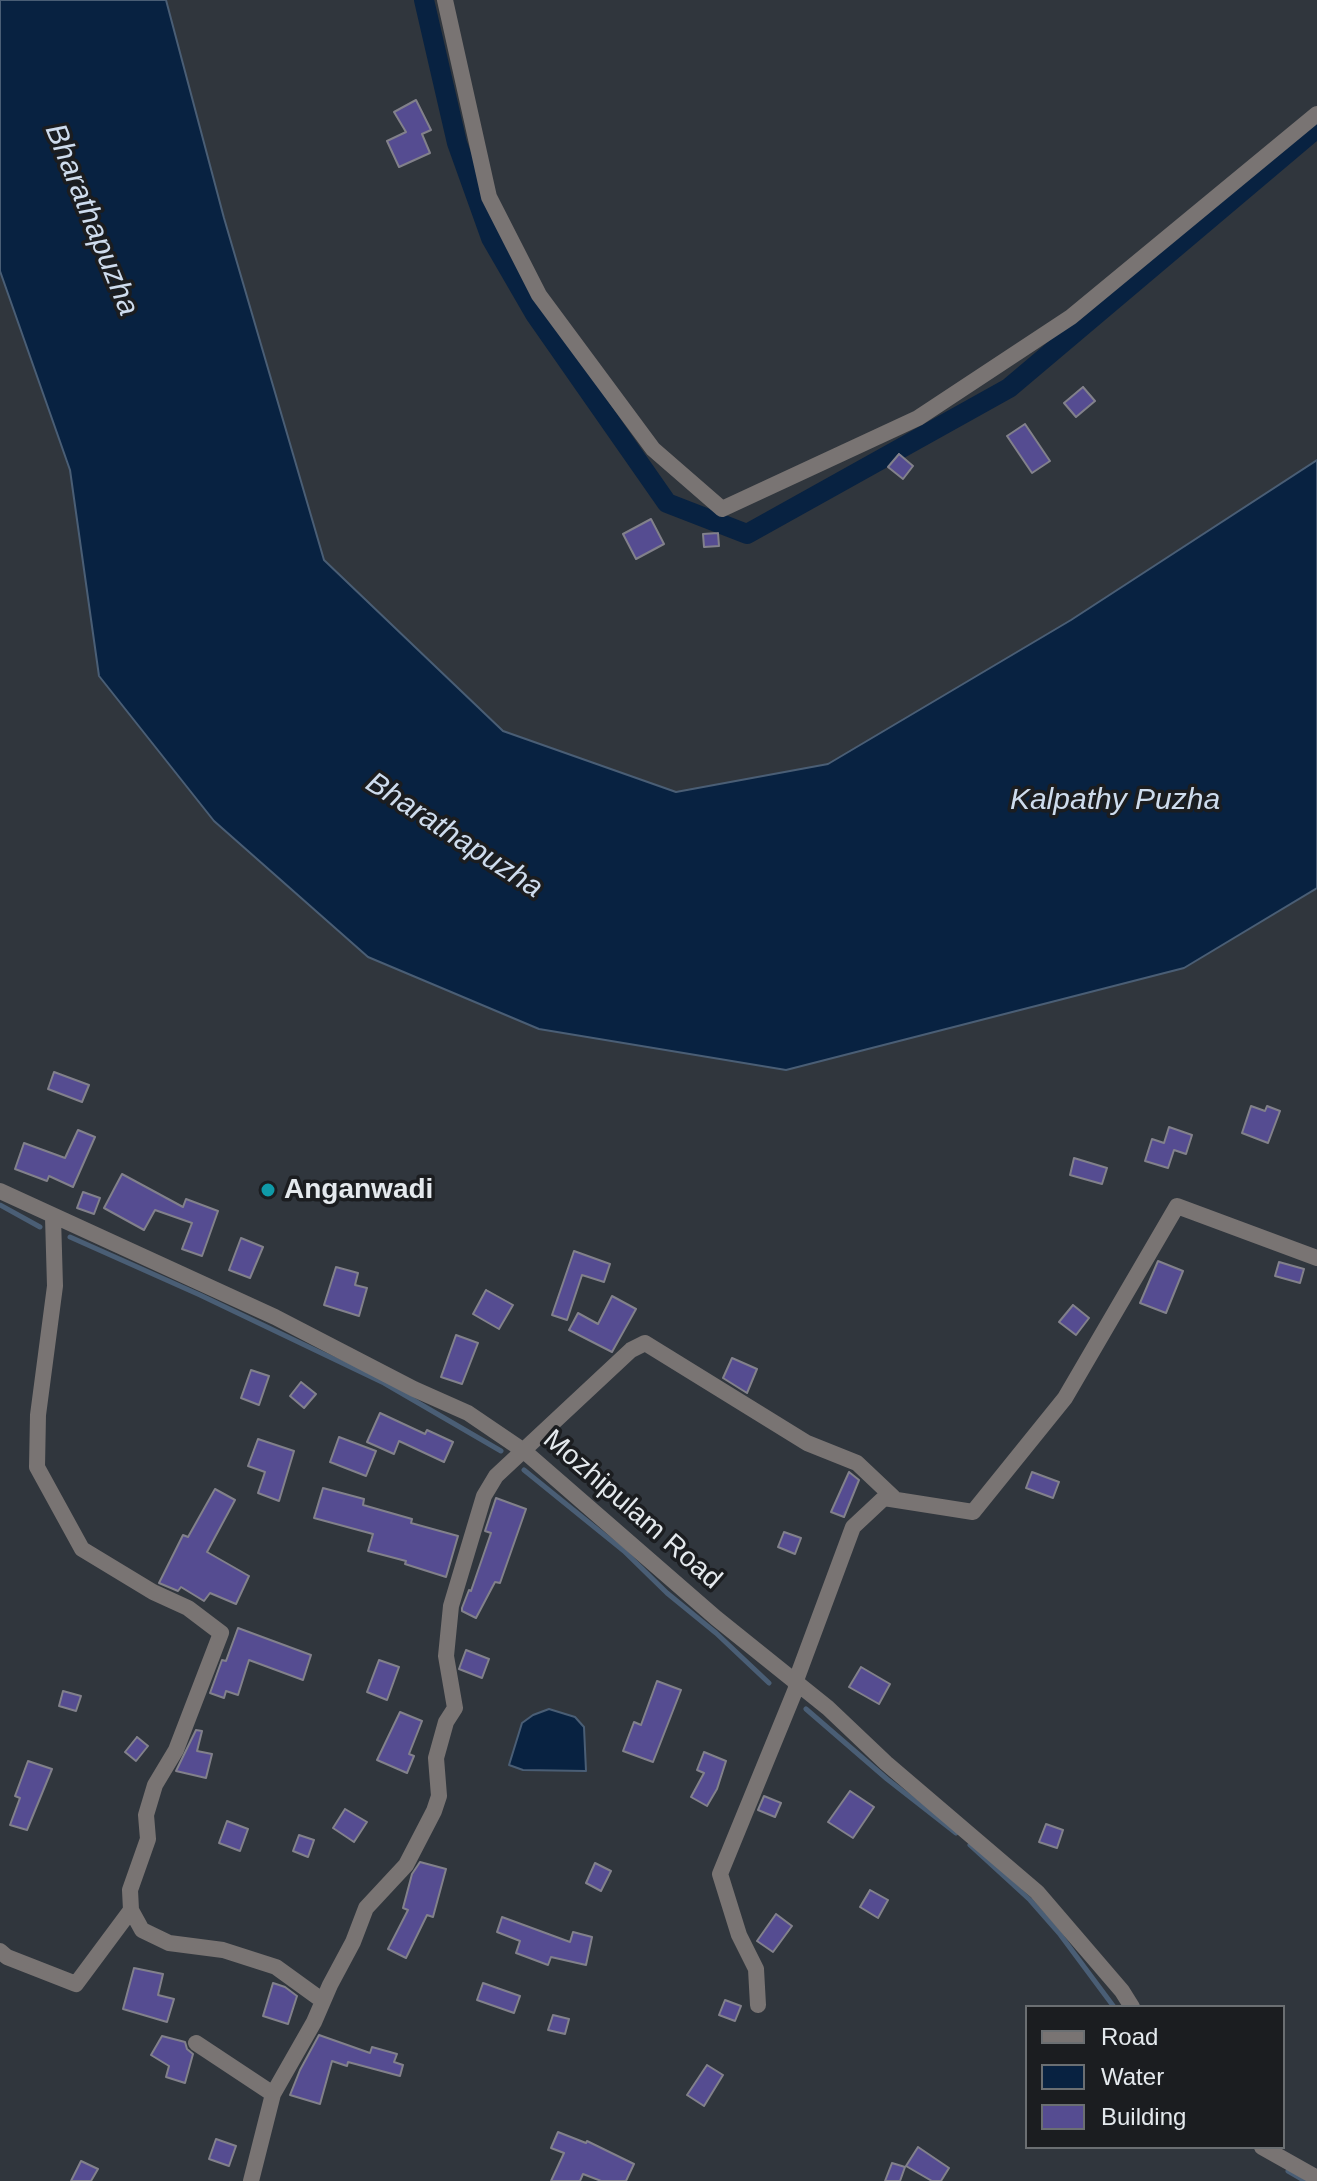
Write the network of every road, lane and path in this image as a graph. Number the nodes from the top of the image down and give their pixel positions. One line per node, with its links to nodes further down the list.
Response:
1 (445, 0): 2 (street)
2 (1317, 114)
3 (0, 1191): 4 (street, Mozhipulam Road)
4 (53, 1217): 6 (street, Mozhipulam Road); 9 (street)
5 (1317, 1258): 7 (street)
6 (524, 1451): 7 (street); 8 (street, Mozhipulam Road); 11 (street)
7 (884, 1498): 8 (street)
8 (795, 1683): 12 (street); 13 (street, Mozhipulam Road)
9 (131, 1910): 10 (street); 11 (street)
10 (0, 1951)
11 (323, 2001): 15 (street)
12 (758, 2005)
13 (1130, 2005)
14 (196, 2043): 15 (street)
15 (273, 2094): 18 (street)
16 (1266, 2149): 17 (street)
17 (1317, 2178)
18 (251, 2181)

